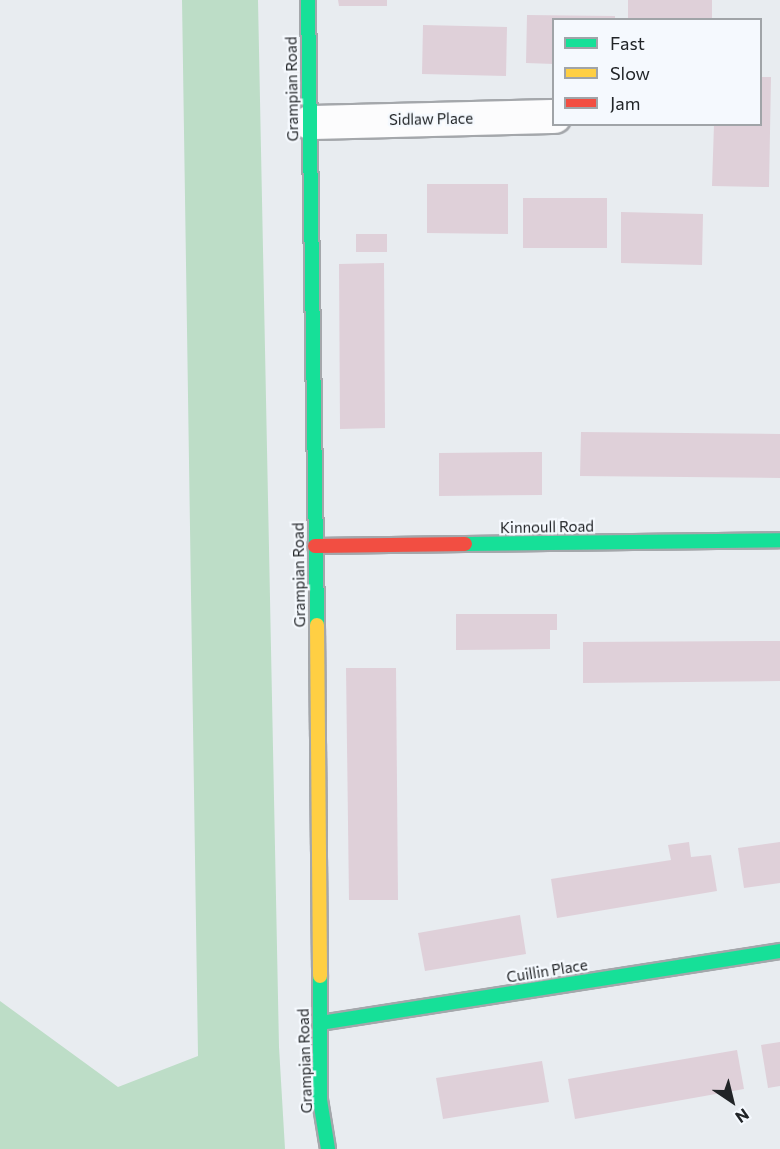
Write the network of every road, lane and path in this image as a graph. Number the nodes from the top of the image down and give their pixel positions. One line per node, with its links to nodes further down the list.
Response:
1 (308, 0): 3 (street, Grampian Road)
2 (552, 116): 3 (street, Sidlaw Place)
3 (309, 122): 5 (street, Grampian Road)
4 (780, 540): 5 (street, Kinnoull Road)
5 (315, 546): 7 (street, Grampian Road)
6 (780, 951): 7 (street, Cuillin Place)
7 (320, 1023): 8 (street, Grampian Road)
8 (328, 1149)

